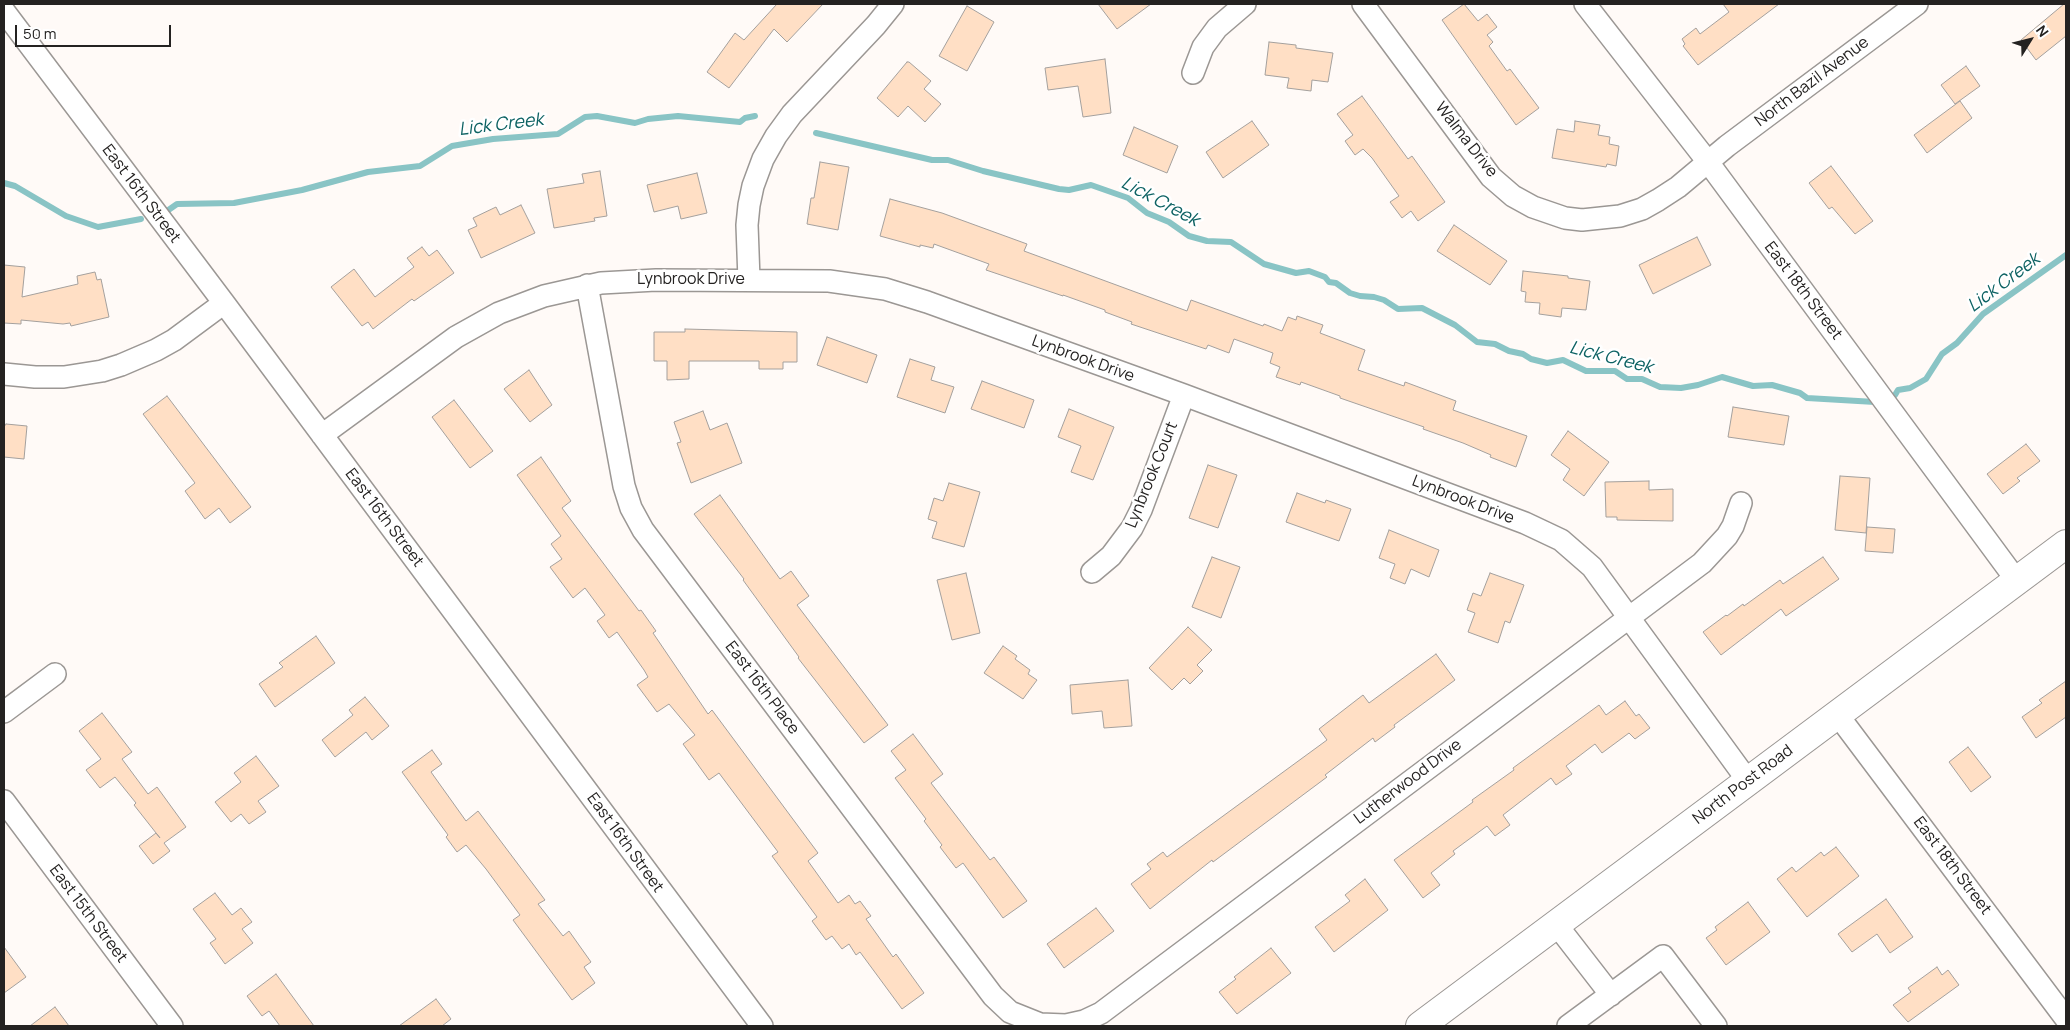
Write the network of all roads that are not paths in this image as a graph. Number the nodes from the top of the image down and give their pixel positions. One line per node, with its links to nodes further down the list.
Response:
1 (893, 4): 9 (street)
2 (1245, 4): 7 (street)
3 (1363, 4): 8 (street, Walma Drive)
4 (1585, 4): 8 (street, East 18th Street)
5 (1917, 4): 8 (street, North Bazil Avenue)
6 (4, 11): 11 (street, East 16th Street)
7 (1193, 72)
8 (1708, 162): 18 (street, East 18th Street)
9 (749, 280): 10 (street, Lynbrook Drive); 13 (street, Lynbrook Drive)
10 (587, 285): 14 (street, Lynbrook Drive); 29 (street, East 16th Place)
11 (224, 303): 12 (street); 14 (street, East 16th Street)
12 (4, 374)
13 (1184, 395): 17 (street, Lynbrook Court); 19 (street, Lynbrook Drive)
14 (322, 435): 31 (street, East 16th Street)
15 (1741, 503): 19 (street, Lutherwood Drive)
16 (2066, 544): 18 (main road, North Post Road)
17 (1092, 572)
18 (2017, 581): 22 (main road, North Post Road)
19 (1628, 617): 23 (street, Lynbrook Drive); 29 (street, Lutherwood Drive)
20 (55, 674): 21 (street)
21 (4, 712)
22 (1837, 714): 23 (main road, North Post Road); 27 (street, East 18th Street)
23 (1748, 781): 25 (main road, North Post Road)
24 (4, 801): 30 (street, East 15th Street)
25 (1556, 924): 26 (street); 28 (main road, North Post Road)
26 (1612, 995): 32 (street); 33 (street)
27 (2066, 1018)
28 (1431, 1023)
29 (1049, 1025)
30 (172, 1026)
31 (762, 1026)
32 (1568, 1026)
33 (1716, 1026)

